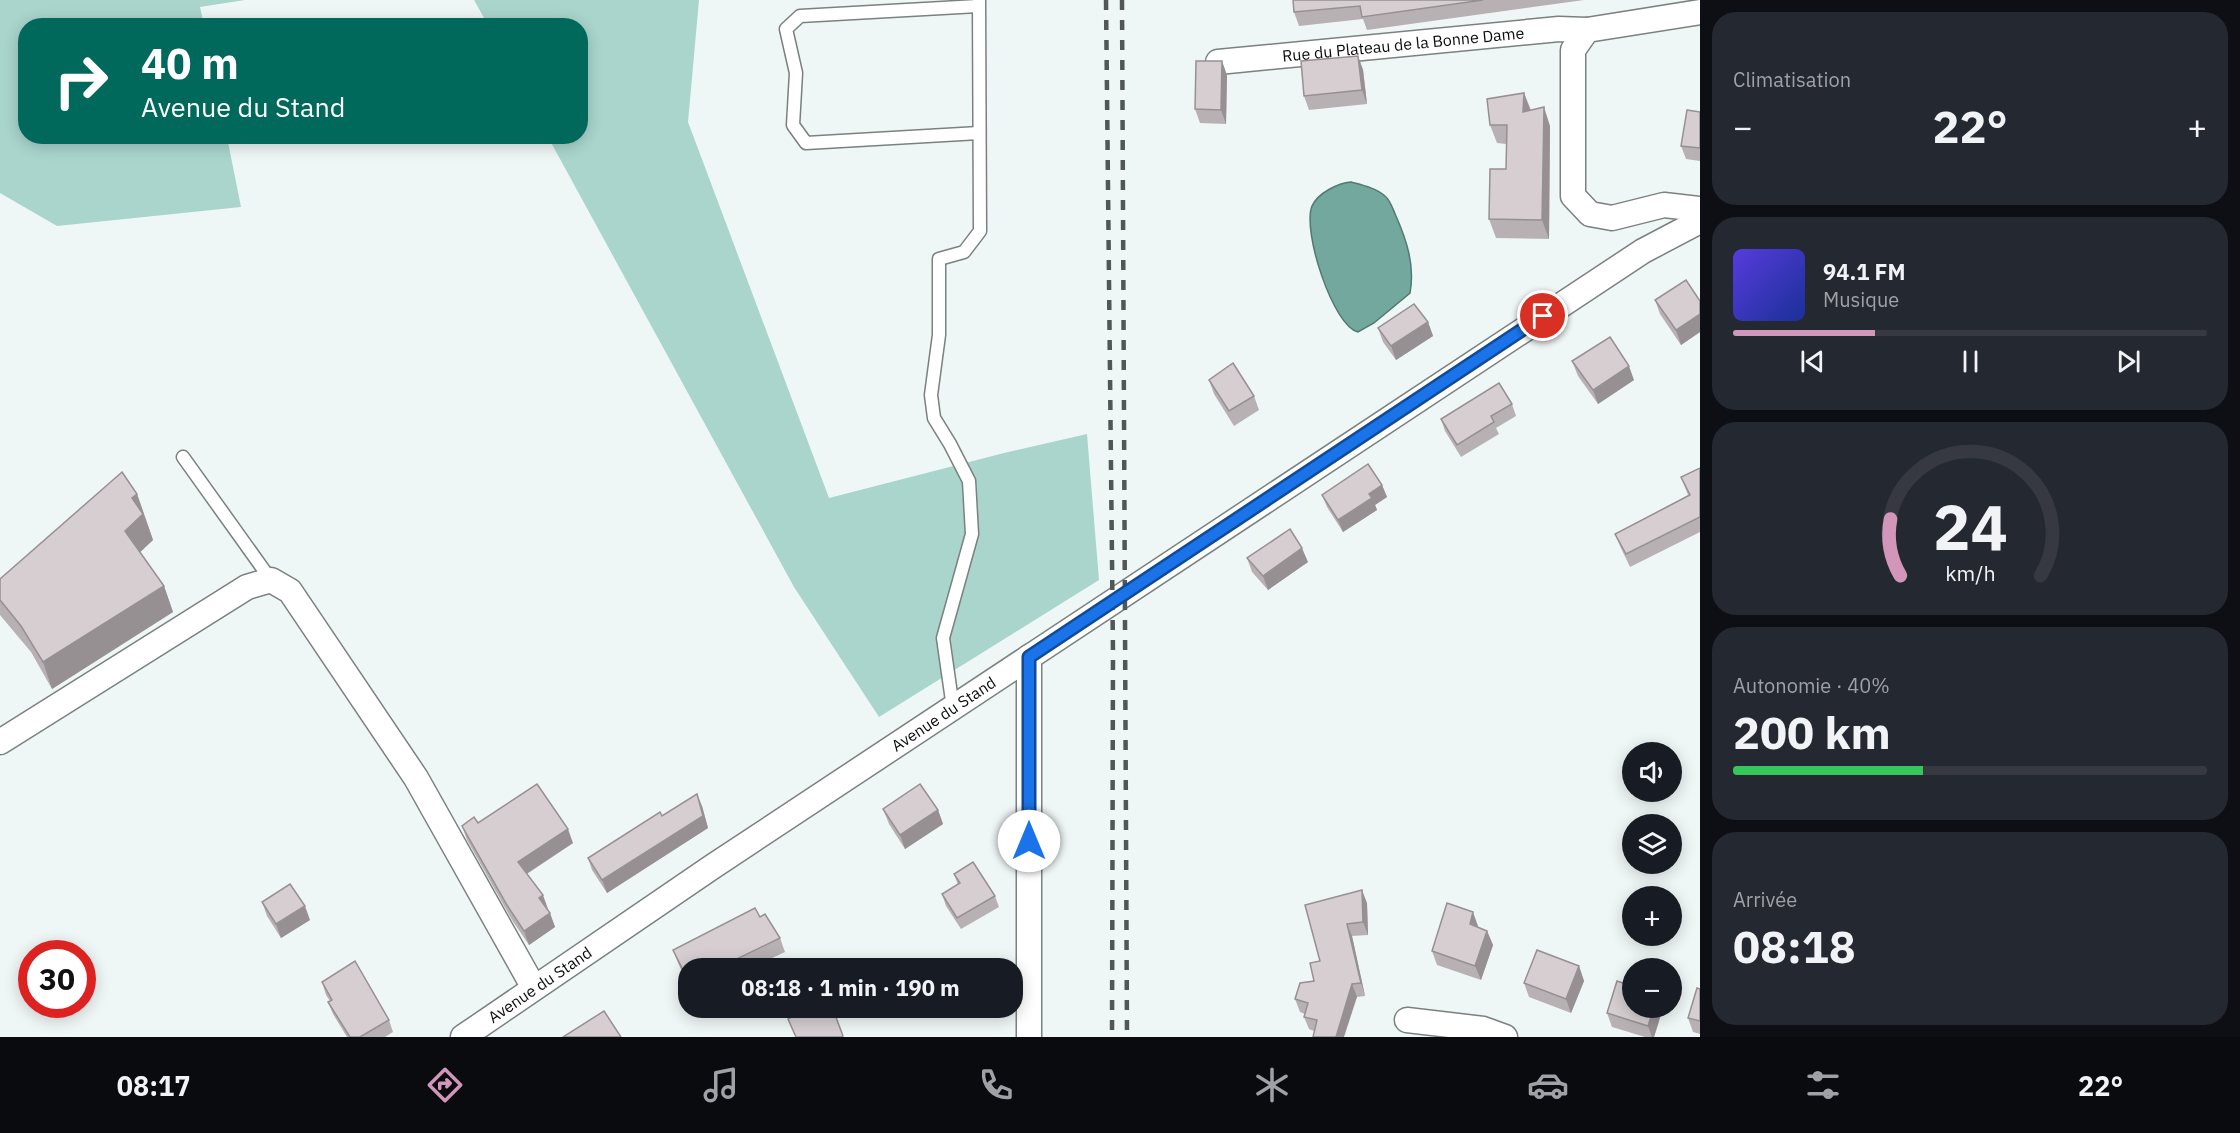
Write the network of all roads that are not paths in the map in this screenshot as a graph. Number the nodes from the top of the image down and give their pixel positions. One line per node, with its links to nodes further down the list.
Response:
1 (979, 3): 5 (lane); 5 (lane)
2 (1700, 12): 3 (street, Rue du Plateau de la Bonne Dame)
3 (1587, 30): 4 (street, Rue du Plateau de la Bonne Dame); 6 (street)
4 (1218, 62)
5 (979, 133): 11 (lane)
6 (1700, 209)
7 (1700, 221): 10 (street, Avenue du Stand)
8 (183, 457): 9 (lane)
9 (271, 580): 12 (street); 13 (street)
10 (1029, 657): 11 (street, Avenue du Stand); 16 (street)
11 (953, 708): 13 (street, Avenue du Stand)
12 (0, 742)
13 (534, 988): 15 (street, Avenue du Stand)
14 (1407, 1020): 17 (street)
15 (463, 1037)
16 (1029, 1037)
17 (1505, 1037)

